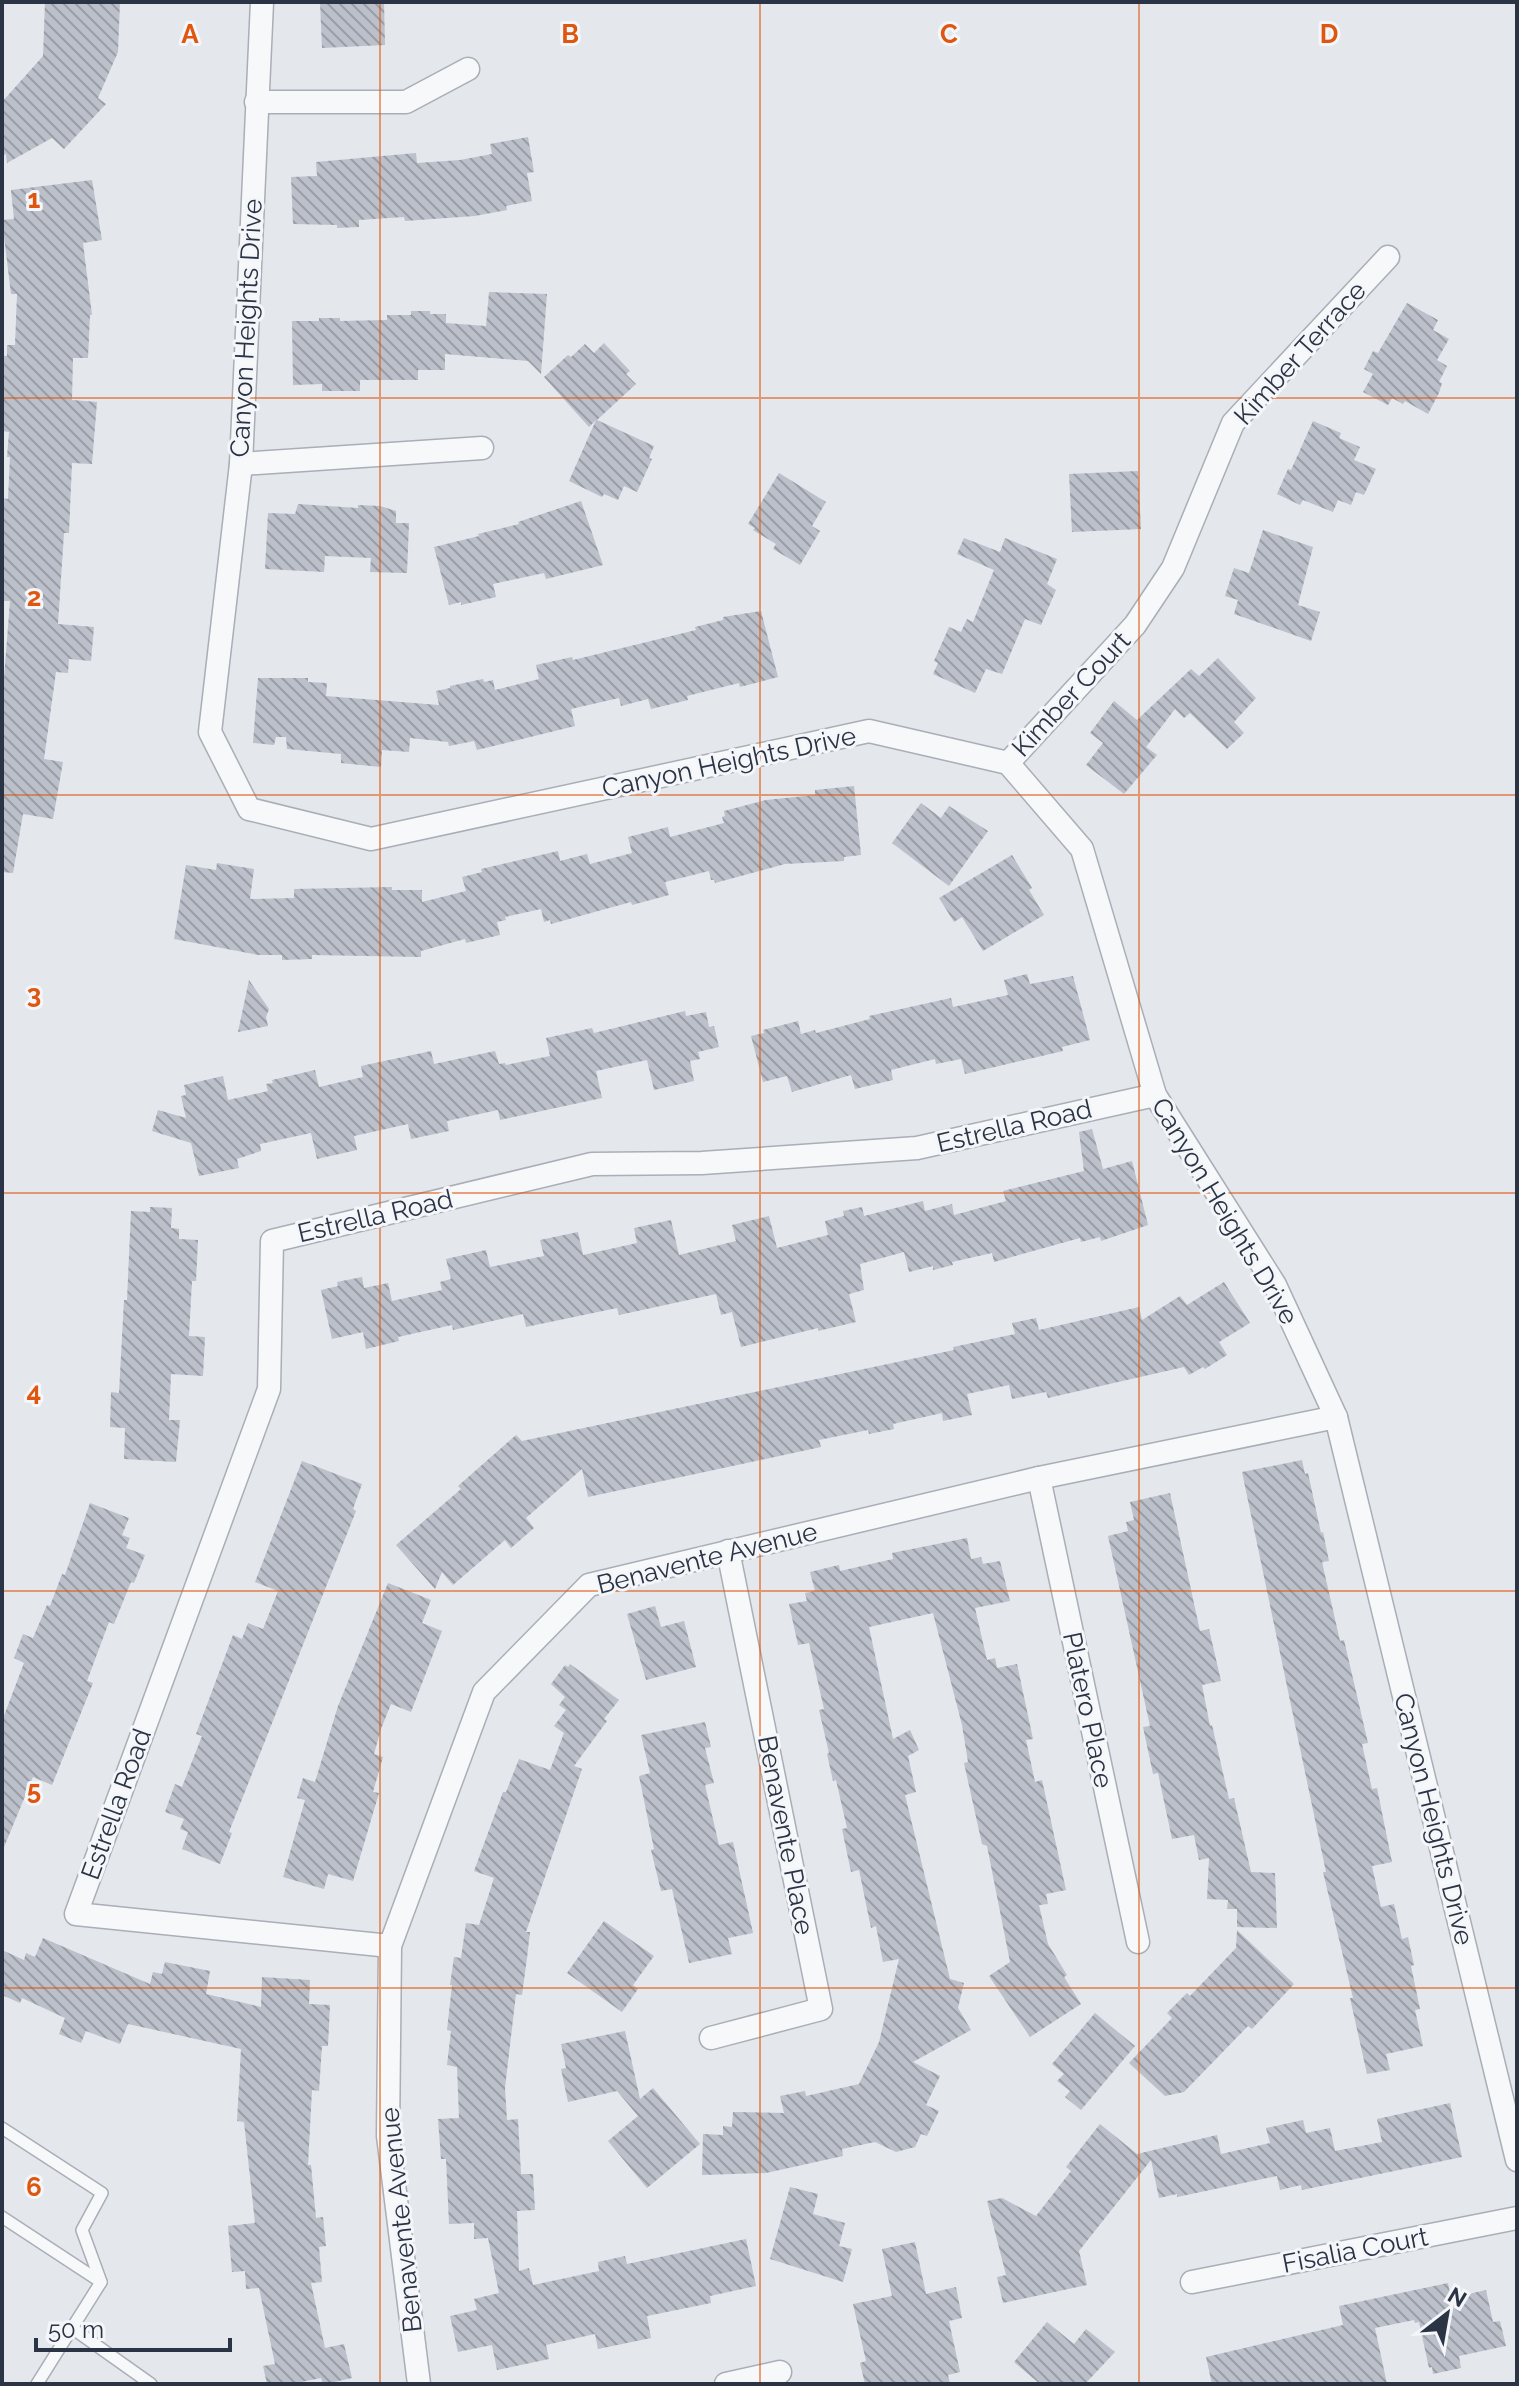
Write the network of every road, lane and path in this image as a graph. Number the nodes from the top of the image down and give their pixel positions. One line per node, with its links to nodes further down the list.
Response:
1 (262, 2): 3 (street, Canyon Heights Drive)
2 (468, 69): 3 (street)
3 (256, 102): 6 (street, Canyon Heights Drive)
4 (1388, 257): 7 (street, Kimber Terrace)
5 (482, 448): 6 (street)
6 (241, 464): 8 (street, Canyon Heights Drive)
7 (1135, 625): 8 (street, Kimber Court)
8 (1008, 763): 9 (street, Canyon Heights Drive)
9 (1155, 1095): 10 (street, Canyon Heights Drive); 14 (street, Estrella Road)
10 (1336, 1417): 11 (street, Benavente Avenue); 17 (street, Canyon Heights Drive)
11 (1039, 1478): 12 (street, Benavente Avenue); 13 (street, Platero Place)
12 (728, 1551): 14 (street, Benavente Avenue); 15 (street, Benavente Place)
13 (1138, 1942)
14 (390, 1946): 26 (street, Benavente Avenue)
15 (711, 2038)
16 (2, 2128): 20 (lane)
17 (1517, 2160)
18 (2, 2217): 20 (lane)
19 (1517, 2218): 21 (street, Fisalia Court)
20 (101, 2282): 22 (lane)
21 (1192, 2282)
22 (72, 2328): 24 (lane); 25 (lane)
23 (780, 2372): 27 (street)
24 (37, 2384)
25 (151, 2384)
26 (419, 2384)
27 (726, 2384)

